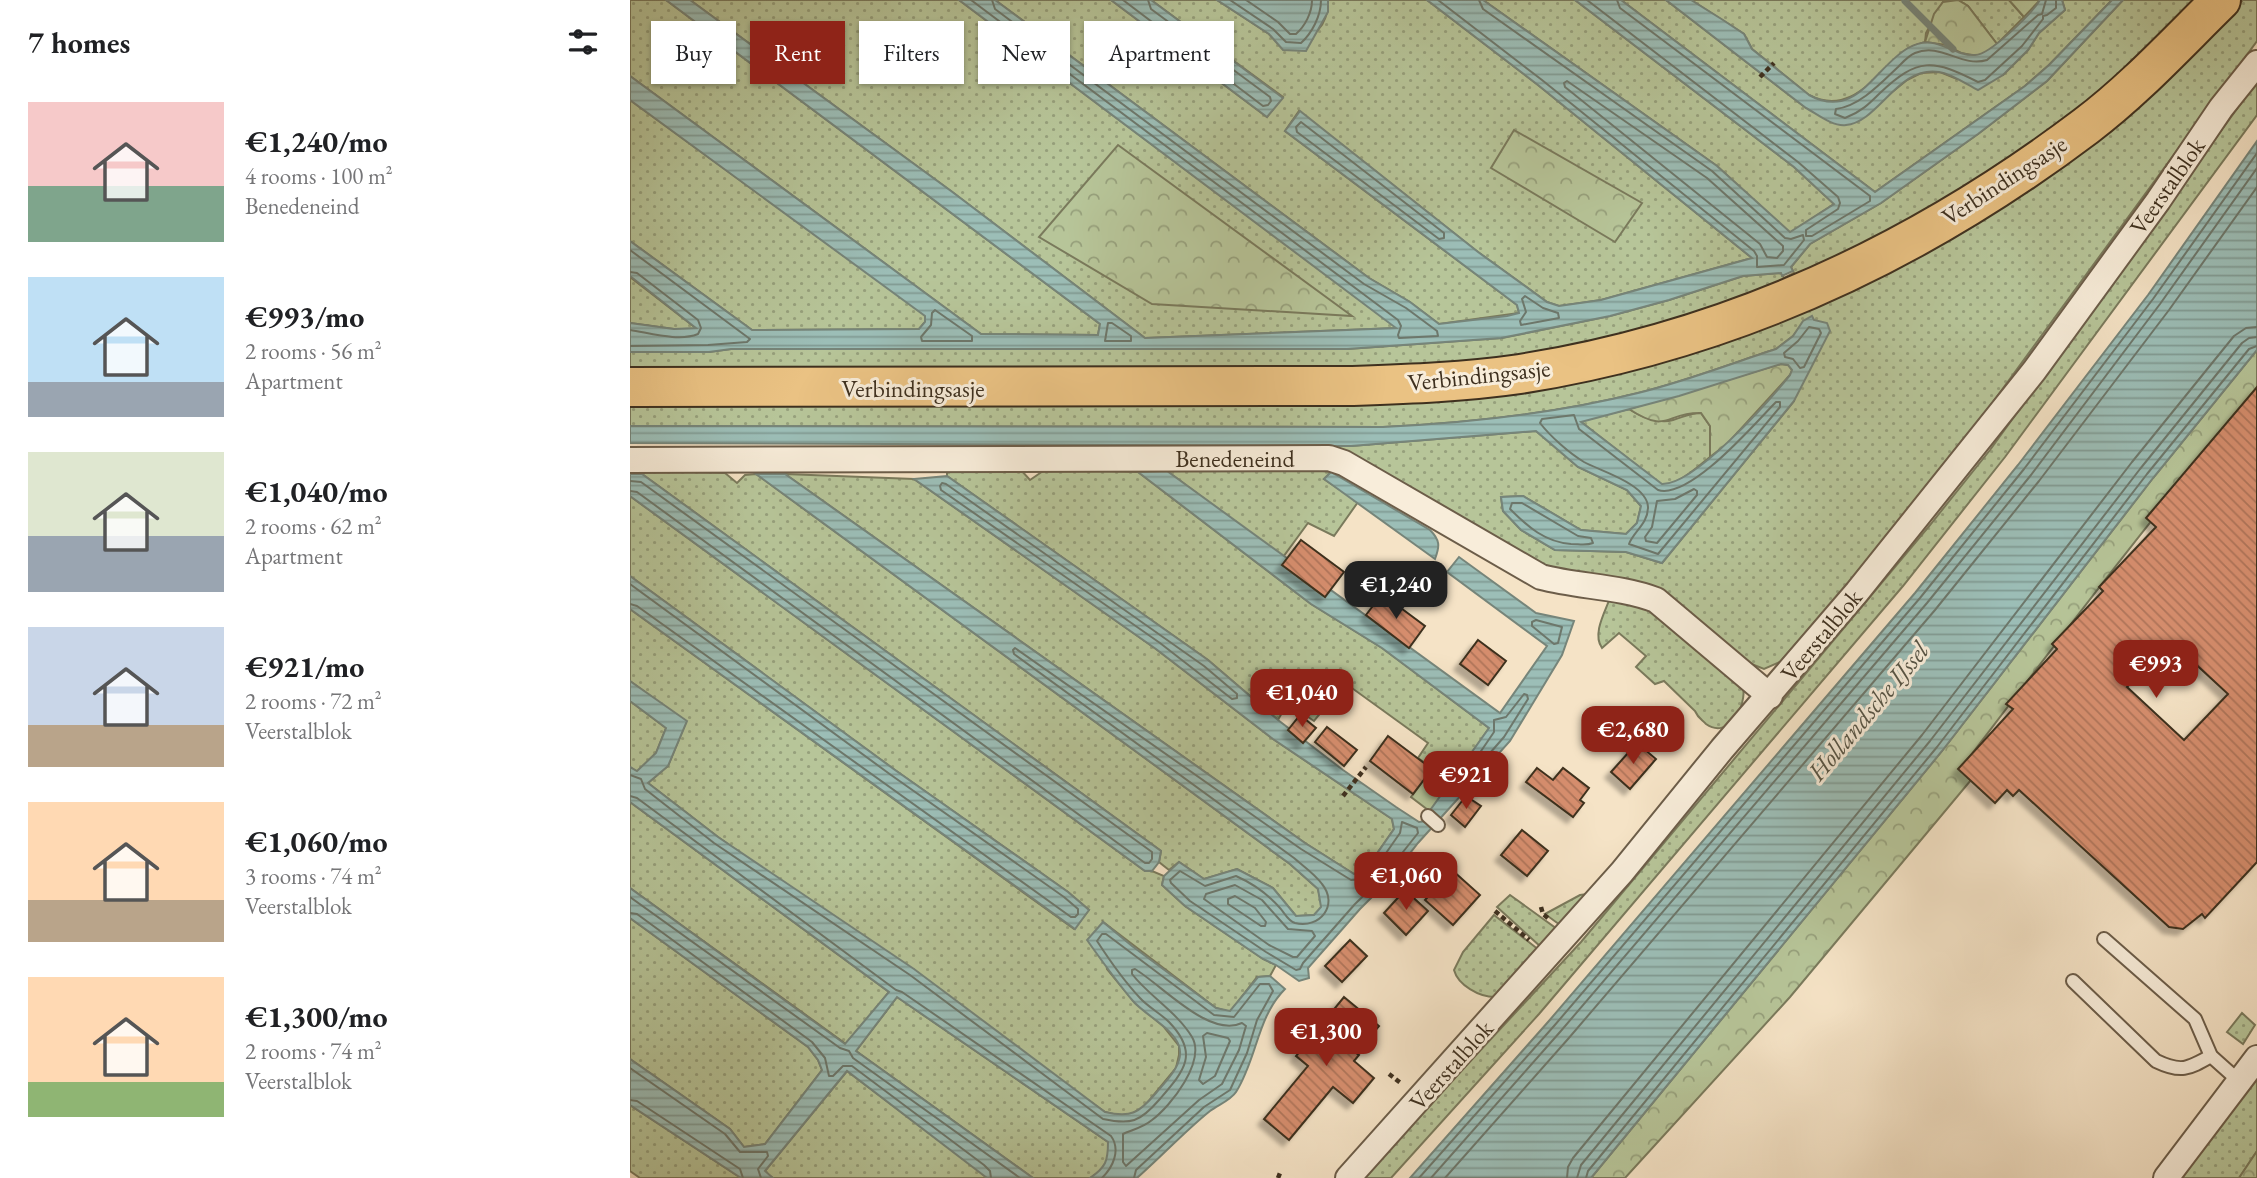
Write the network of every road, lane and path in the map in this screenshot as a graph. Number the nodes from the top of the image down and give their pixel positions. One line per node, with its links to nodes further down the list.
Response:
1 (2221, 0): 5 (main road, Verbindingsasje)
2 (1774, 63): 4 (path)
3 (2257, 63): 7 (street, Veerstalblok)
4 (1760, 77)
5 (630, 387)
6 (630, 460): 7 (street, Benedeneind)
7 (1770, 696): 21 (street, Veerstalblok)
8 (1366, 767): 9 (path)
9 (1343, 796)
10 (1428, 816): 11 (lane)
11 (1438, 825)
12 (1541, 907): 14 (path)
13 (1495, 911): 15 (path)
14 (1543, 914)
15 (1519, 931)
16 (2104, 939): 18 (lane)
17 (2073, 981): 18 (lane)
18 (2211, 1056): 20 (lane)
19 (2257, 1058): 20 (street)
20 (2239, 1081): 22 (street)
21 (1348, 1178)
22 (2166, 1178)

